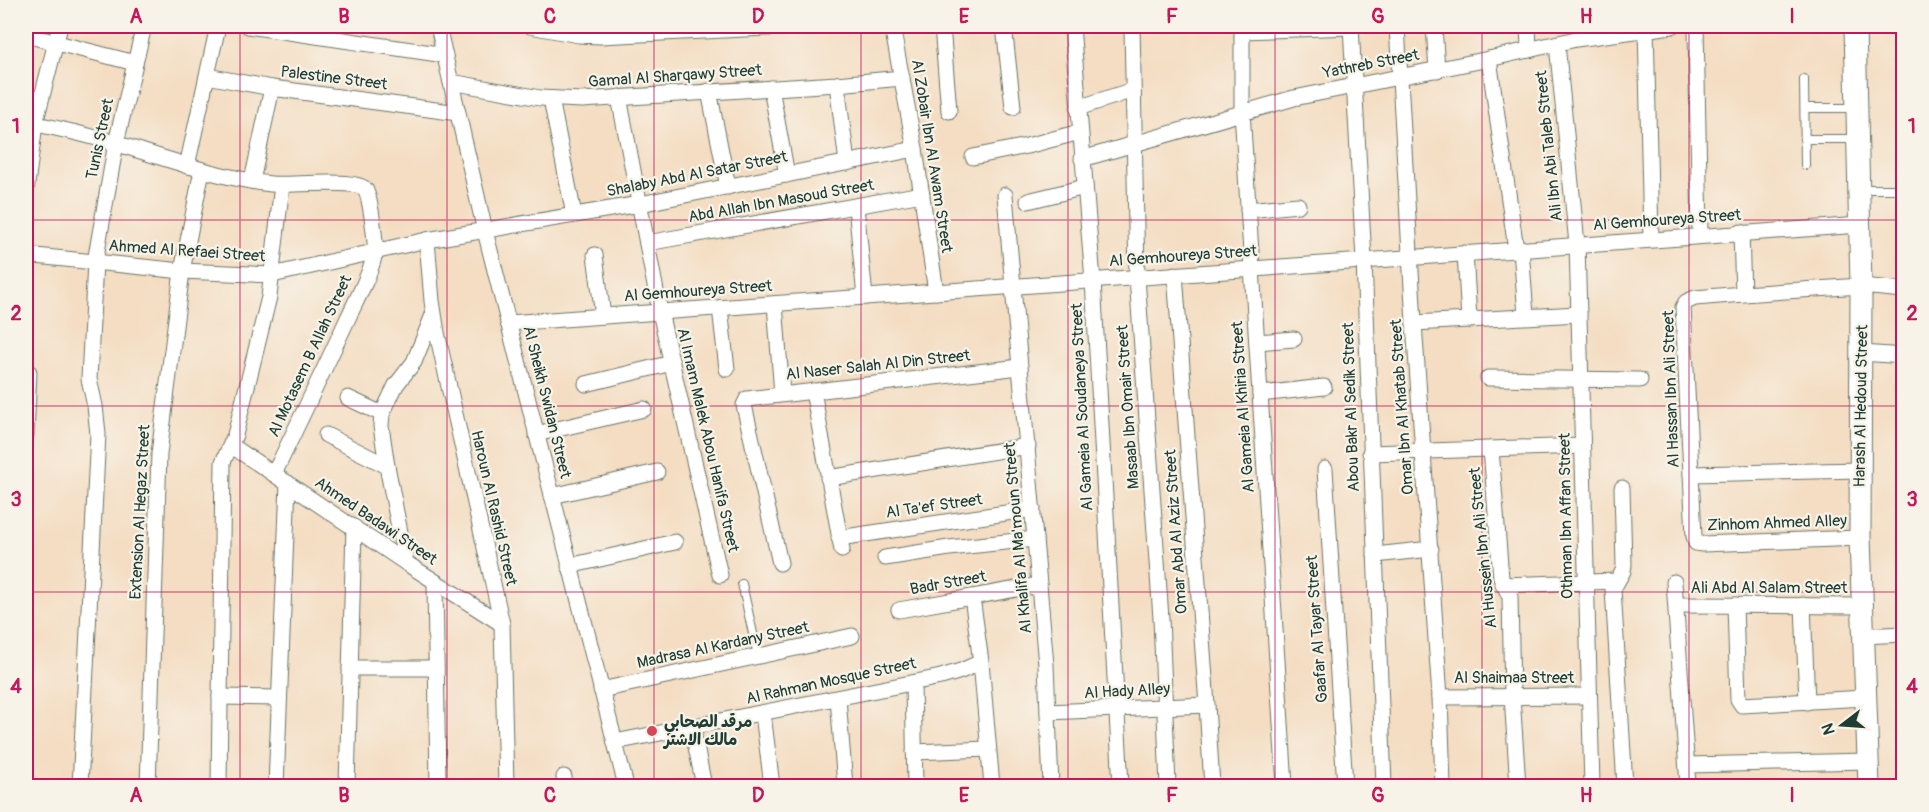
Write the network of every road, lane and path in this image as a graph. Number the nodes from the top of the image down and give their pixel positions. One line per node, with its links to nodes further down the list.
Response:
1 (60, 26): 25 (street)
2 (144, 26): 30 (street, Tunis Street)
3 (218, 26): 32 (street, Extension Al Hegaz Street)
4 (248, 26): 28 (street)
5 (438, 26): 28 (street, Al Sheikh Swidan Street)
6 (530, 26): 22 (street)
7 (804, 26): 22 (street)
8 (892, 26): 34 (street, Al Zobair Ibn Al Awam Street)
9 (942, 26): 49 (street)
10 (1004, 26): 45 (street)
11 (1072, 26): 46 (street, Al Gameia Al Soudaneya Street)
12 (1132, 26): 41 (street, Masaab Ibn Omair Street)
13 (1351, 26): 21 (street); 38 (street, Abou Bakr Al Sedik Street)
14 (1397, 26): 33 (street, Omar Ibn Al Khatab Street)
15 (1434, 26): 31 (street)
16 (1528, 26): 27 (street)
17 (1672, 26): 20 (street, Yathreb Street)
18 (1695, 26): 83 (street)
19 (1855, 26): 48 (street, Harash Al Hedoud Street)
20 (1646, 27): 23 (street, Yathreb Street); 84 (street)
21 (1242, 28): 50 (street, Al Gameia Al Khiria Street)
22 (651, 30)
23 (1576, 32): 26 (street, Yathreb Street)
24 (26, 35): 25 (street)
25 (56, 43): 30 (street); 52 (street)
26 (1557, 44): 27 (street, Yathreb Street); 87 (street, Ali Ibn Abi Taleb Street)
27 (1529, 50): 29 (street, Yathreb Street)
28 (445, 55): 36 (street, Al Sheikh Swidan Street)
29 (1489, 59): 31 (street, Yathreb Street); 88 (street)
30 (135, 63): 56 (street, Tunis Street)
31 (1437, 69): 33 (street, Yathreb Street)
32 (207, 76): 39 (street, Palestine Street); 63 (street, Extension Al Hegaz Street)
33 (1399, 77): 38 (street, Yathreb Street); 93 (street, Omar Ibn Al Khatab Street)
34 (902, 78): 37 (street, Gamal Al Sharqawy Street); 58 (street, Al Zobair Ibn Al Awam Street)
35 (1804, 79): 47 (lane)
36 (451, 82): 44 (street, Gamal Al Sharqawy Street); 51 (street, Al Sheikh Swidan Street)
37 (837, 84): 40 (street, Gamal Al Sharqawy Street); 61 (street)
38 (1353, 85): 50 (street, Yathreb Street); 94 (street, Abou Bakr Al Sedik Street)
39 (272, 88): 51 (street, Palestine Street); 65 (street)
40 (771, 88): 42 (street, Gamal Al Sharqawy Street); 64 (street)
41 (1133, 90): 46 (street); 57 (street, Masaab Ibn Omair Street)
42 (709, 91): 43 (street, Gamal Al Sharqawy Street); 67 (street)
43 (620, 97): 44 (street, Gamal Al Sharqawy Street); 75 (street, Al Imam Malek Abou Hanifa Street)
44 (551, 99): 79 (street)
45 (1013, 107)
46 (1078, 108): 53 (street, Al Gameia Al Soudaneya Street)
47 (1804, 108): 48 (lane); 54 (lane)
48 (1857, 108): 55 (street, Harash Al Hedoud Street)
49 (949, 111)
50 (1242, 111): 57 (street, Yathreb Street); 78 (street, Al Gameia Al Khiria Street)
51 (458, 112): 81 (street, Al Sheikh Swidan Street)
52 (30, 123): 56 (street); 71 (street)
53 (1080, 132): 59 (street); 60 (street, Al Gameia Al Soudaneya Street)
54 (1804, 139): 55 (lane); 62 (lane)
55 (1858, 139): 69 (street, Harash Al Hedoud Street)
56 (116, 143): 63 (street); 95 (street, Tunis Street)
57 (1136, 144): 60 (street, Yathreb Street); 100 (street, Masaab Ibn Omair Street)
58 (915, 149): 61 (street, Shalaby Abd Al Satar Street); 72 (street, Al Zobair Ibn Al Awam Street)
59 (973, 157)
60 (1083, 159): 68 (street, Al Gameia Al Soudaneya Street)
61 (847, 163): 64 (street, Shalaby Abd Al Satar Street)
62 (1805, 165)
63 (194, 168): 65 (street); 97 (street, Extension Al Hegaz Street)
64 (787, 175): 67 (street, Shalaby Abd Al Satar Street)
65 (252, 181): 66 (street)
66 (282, 185): 89 (street); 99 (street)
67 (728, 187): 75 (street, Shalaby Abd Al Satar Street)
68 (1085, 188): 74 (street); 101 (street, Al Gameia Al Soudaneya Street)
69 (1859, 189): 70 (lane); 80 (street, Harash Al Hedoud Street)
70 (1904, 189)
71 (26, 192)
72 (922, 194): 77 (street, Abd Allah Ibn Masoud Street); 105 (street, Al Zobair Ibn Al Awam Street)
73 (1005, 195): 102 (street, Al Khalifa Al Ma'moun Street)
74 (1029, 201)
75 (640, 204): 79 (street, Shalaby Abd Al Satar Street); 86 (street, Al Imam Malek Abou Hanifa Street)
76 (1298, 205): 78 (street)
77 (856, 206): 86 (street, Abd Allah Ibn Masoud Street); 107 (street)
78 (1248, 210): 96 (street, Al Gameia Al Khiria Street)
79 (574, 215): 81 (street, Shalaby Abd Al Satar Street)
80 (1860, 225): 82 (street, Al Gemhoureya Street); 103 (street, Harash Al Hedoud Street)
81 (485, 231): 85 (street, Ahmed Al Refaei Street); 116 (street, Al Sheikh Swidan Street)
82 (1741, 232): 83 (street, Al Gemhoureya Street); 106 (street)
83 (1700, 235): 84 (street, Al Gemhoureya Street)
84 (1651, 239): 87 (street, Al Gemhoureya Street)
85 (427, 240): 89 (street, Ahmed Al Refaei Street); 111 (street, Haroun Al Rashid Street)
86 (647, 243): 110 (street, Al Imam Malek Abou Hanifa Street)
87 (1577, 244): 88 (street, Al Gemhoureya Street); 112 (street, Othman Ibn Affan Street)
88 (1519, 249): 90 (street, Al Gemhoureya Street); 114 (street)
89 (375, 252): 99 (street, Ahmed Al Refaei Street); 151 (street, Al Motasem B Allah Street)
90 (1465, 253): 93 (street, Al Gemhoureya Street); 115 (street)
91 (26, 255): 95 (street, Ahmed Al Refaei Street)
92 (595, 255): 113 (street)
93 (1412, 257): 94 (street, Al Gemhoureya Street); 117 (street, Omar Ibn Al Khatab Street)
94 (1364, 260): 96 (street, Al Gemhoureya Street); 146 (street, Abou Bakr Al Sedik Street)
95 (95, 262): 97 (street, Ahmed Al Refaei Street); 212 (street, Tunis Street)
96 (1252, 268): 98 (street, Al Gemhoureya Street); 119 (street, Al Gameia Al Khiria Street)
97 (182, 271): 99 (street, Ahmed Al Refaei Street); 213 (street, Extension Al Hegaz Street)
98 (1175, 274): 100 (street, Al Gemhoureya Street); 201 (street, Omar Abd Al Aziz Street)
99 (272, 275): 141 (street)
100 (1137, 277): 101 (street, Al Gemhoureya Street); 202 (street, Masaab Ibn Omair Street)
101 (1094, 280): 102 (street, Al Gemhoureya Street); 203 (street, Al Gameia Al Soudaneya Street)
102 (1011, 286): 105 (street, Al Gemhoureya Street); 123 (street, Al Khalifa Al Ma'moun Street)
103 (1861, 286): 104 (street, Al Hassan Ibn Ali Street); 106 (street, Al Hassan Ibn Ali Street); 120 (street, Harash Al Hedoud Street)
104 (1904, 290)
105 (936, 292): 107 (street, Al Gemhoureya Street)
106 (1743, 294): 152 (street, Al Hassan Ibn Ali Street)
107 (864, 297): 108 (street, Al Gemhoureya Street)
108 (775, 304): 109 (street, Al Gemhoureya Street); 132 (street)
109 (720, 308): 110 (street, Al Gemhoureya Street); 124 (street)
110 (660, 312): 113 (street, Al Gemhoureya Street); 122 (street, Al Imam Malek Abou Hanifa Street)
111 (434, 314): 136 (street); 183 (street, Haroun Al Rashid Street)
112 (1579, 314): 114 (street); 127 (street, Othman Ibn Affan Street)
113 (603, 316): 116 (street, Al Gemhoureya Street)
114 (1526, 316): 115 (street)
115 (1469, 320): 117 (street)
116 (508, 323): 138 (street, Al Sheikh Swidan Street)
117 (1414, 323): 145 (street, Omar Ibn Al Khatab Street)
118 (1294, 339): 119 (street)
119 (1257, 342): 133 (street, Al Gameia Al Khiria Street)
120 (1862, 353): 121 (street); 149 (street, Harash Al Hedoud Street)
121 (1904, 356)
122 (672, 363): 129 (street); 169 (street, Al Imam Malek Abou Hanifa Street)
123 (1020, 367): 131 (street, Al Naser Salah Al Din Street); 142 (street, Al Khalifa Al Ma'moun Street)
124 (727, 369)
125 (29, 372): 137 (street)
126 (1488, 378): 127 (street)
127 (1581, 380): 128 (street); 143 (street, Othman Ibn Affan Street)
128 (1640, 380)
129 (586, 384)
130 (1324, 387): 133 (street)
131 (813, 391): 132 (street, Al Naser Salah Al Din Street); 153 (street)
132 (782, 394): 167 (street, Al Naser Salah Al Din Street)
133 (1260, 394): 229 (street, Al Gameia Al Khiria Street)
134 (348, 398): 136 (street)
135 (644, 409): 138 (street)
136 (382, 414): 147 (street)
137 (26, 421): 139 (street)
138 (536, 434): 156 (street, Al Sheikh Swidan Street)
139 (26, 435)
140 (326, 435): 147 (street)
141 (232, 446): 151 (street, Ahmed Badawi Street); 195 (street)
142 (1028, 446): 153 (street); 157 (street, Al Khalifa Al Ma'moun Street)
143 (1582, 446): 144 (street); 172 (street, Othman Ibn Affan Street)
144 (1491, 450): 145 (street); 176 (street, Al Hussein Ibn Ali Street)
145 (1424, 451): 146 (street); 163 (street, Omar Ibn Al Khatab Street)
146 (1370, 453): 164 (street, Abou Bakr Al Sedik Street)
147 (387, 466): 166 (street)
148 (1325, 470): 230 (street, Gaafar Al Tayar Street)
149 (1860, 470): 152 (street); 159 (street, Harash Al Hedoud Street)
150 (657, 472): 156 (street)
151 (274, 474): 154 (street, Ahmed Badawi Street)
152 (1691, 474): 162 (street, Al Hassan Ibn Ali Street)
153 (828, 478): 157 (street, Al Ta'ef Street)
154 (288, 483): 158 (street, Ahmed Badawi Street); 197 (street)
155 (1622, 488): 170 (street)
156 (552, 496): 168 (street, Al Sheikh Swidan Street)
157 (1033, 509): 160 (street, Al Khalifa Al Ma'moun Street)
158 (354, 528): 166 (street, Ahmed Badawi Street); 189 (street)
159 (1860, 538): 162 (street, Zinhom Ahmed Alley); 181 (street, Harash Al Hedoud Street)
160 (1035, 539): 165 (street); 175 (street, Al Khalifa Al Ma'moun Street)
161 (675, 543): 168 (street)
162 (1696, 543)
163 (1431, 549): 164 (street); 196 (street, Omar Ibn Al Khatab Street)
164 (1375, 555): 231 (street, Abou Bakr Al Sedik Street)
165 (885, 558)
166 (406, 563): 171 (street, Ahmed Badawi Street)
167 (780, 563)
168 (569, 566): 192 (street, Al Sheikh Swidan Street)
169 (720, 575)
170 (1617, 581): 172 (street); 235 (street)
171 (435, 582): 183 (street, Ahmed Badawi Street); 190 (street)
172 (1586, 582): 176 (street); 194 (street, Othman Ibn Affan Street)
173 (1674, 582): 178 (street)
174 (742, 584): 187 (lane)
175 (1039, 585): 177 (street, Badr Street); 204 (street, Al Khalifa Al Ma'moun Street)
176 (1503, 585): 193 (street, Al Hussein Ibn Ali Street)
177 (972, 597): 182 (street, Badr Street); 188 (street)
178 (1676, 605): 179 (street, Ali Abd Al Salam Street); 211 (street)
179 (1735, 605): 180 (street, Ali Abd Al Salam Street); 200 (street)
180 (1803, 605): 181 (street, Ali Abd Al Salam Street); 200 (street)
181 (1861, 606): 186 (street, Harash Al Hedoud Street)
182 (899, 610)
183 (502, 624): 218 (street, Haroun Al Rashid Street)
184 (1904, 634): 186 (street)
185 (852, 636): 187 (street, Madrasa Al Kardany Street)
186 (1863, 636): 199 (street, Harash Al Hedoud Street)
187 (758, 656): 192 (street, Madrasa Al Kardany Street)
188 (981, 662): 191 (street, Al Rahman Mosque Street); 208 (street)
189 (350, 668): 190 (street); 216 (street)
190 (436, 668): 217 (street)
191 (913, 683): 198 (street, Al Rahman Mosque Street); 209 (street)
192 (601, 690): 207 (street, Al Sheikh Swidan Street)
193 (1512, 696): 194 (street, Al Shaimaa Street); 196 (street, Al Shaimaa Street); 233 (street, Al Hussein Ibn Ali Street)
194 (1589, 696): 234 (street, Othman Ibn Affan Street)
195 (220, 697): 197 (street); 214 (street)
196 (1440, 697): 232 (street, Omar Ibn Al Khatab Street)
197 (279, 698): 215 (street)
198 (838, 698): 205 (street, Al Rahman Mosque Street); 222 (street)
199 (1865, 698): 200 (street); 210 (street, Harash Al Hedoud Street)
200 (1807, 702)
201 (1207, 705): 202 (street, Al Hady Alley); 228 (street, Omar Abd Al Aziz Street)
202 (1165, 707): 203 (street, Al Hady Alley); 227 (street, Masaab Ibn Omair Street)
203 (1117, 709): 204 (street, Al Hady Alley); 226 (street, Al Gameia Al Soudaneya Street)
204 (1048, 712): 225 (street, Al Khalifa Al Ma'moun Street)
205 (763, 714): 206 (street, Al Rahman Mosque Street); 221 (street)
206 (692, 727): 207 (street, Al Rahman Mosque Street); 220 (street)
207 (615, 742): 219 (street, Al Sheikh Swidan Street)
208 (988, 749): 209 (street); 224 (street)
209 (914, 752): 223 (street)
210 (1868, 761): 211 (street); 237 (street, Harash Al Hedoud Street)
211 (1687, 765): 236 (street)
212 (80, 786)
213 (148, 786)
214 (219, 786)
215 (276, 786)
216 (347, 786)
217 (438, 786)
218 (506, 786)
219 (626, 786)
220 (704, 786)
221 (772, 786)
222 (845, 786)
223 (915, 786)
224 (992, 786)
225 (1051, 786)
226 (1121, 786)
227 (1168, 786)
228 (1212, 786)
229 (1285, 786)
230 (1345, 786)
231 (1384, 786)
232 (1443, 786)
233 (1518, 786)
234 (1592, 786)
235 (1625, 786)
236 (1688, 786)
237 (1869, 786)

